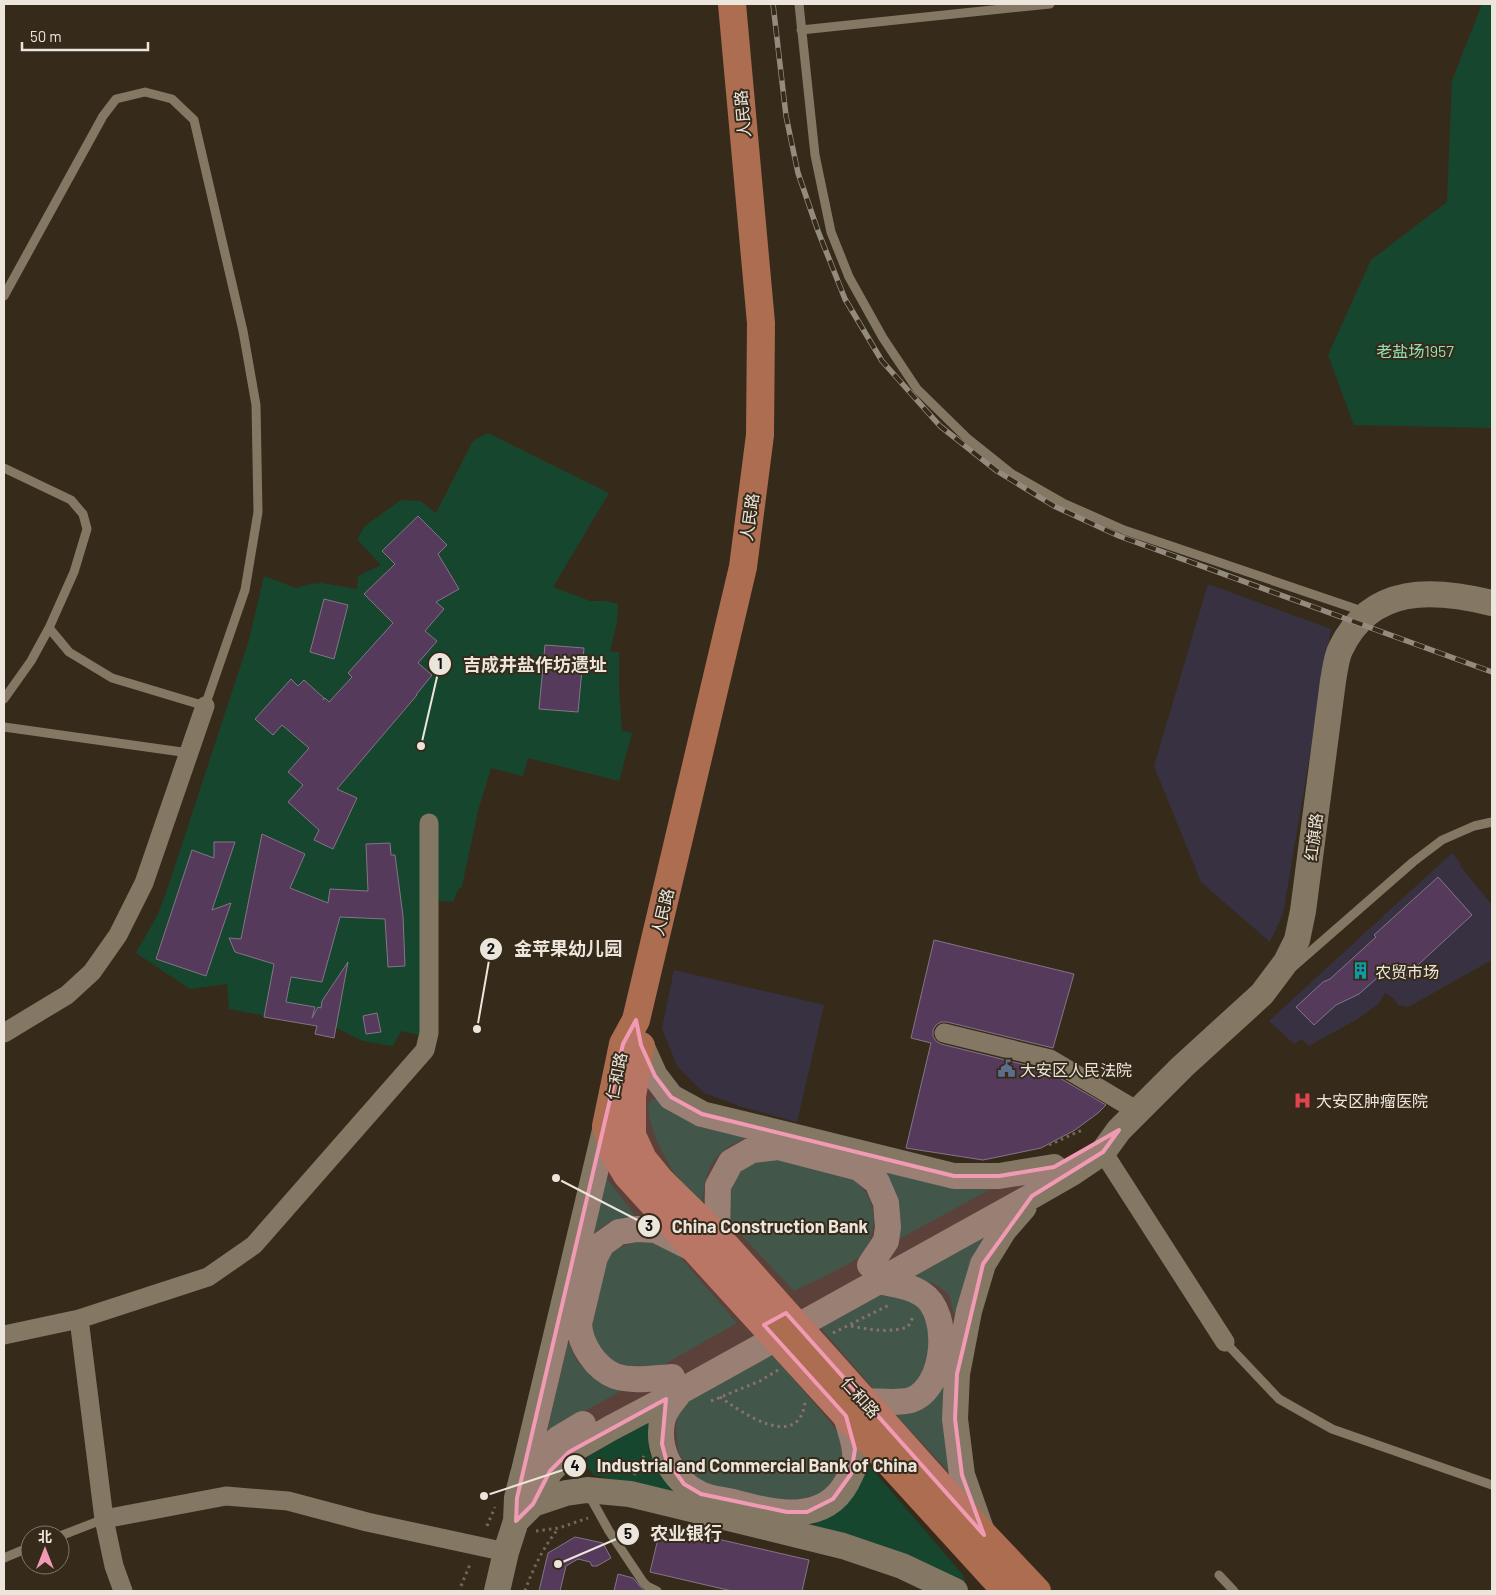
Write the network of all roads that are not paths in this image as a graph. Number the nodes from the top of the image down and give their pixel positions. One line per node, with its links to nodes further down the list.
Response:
1 (732, 4): 18 (main road, 人民路)
2 (798, 4): 4 (lane)
3 (1050, 4): 4 (lane)
4 (802, 30): 8 (lane)
5 (4, 296): 11 (lane)
6 (4, 468): 9 (lane)
7 (1492, 603): 8 (main road, 红旗路)
8 (1370, 613): 16 (main road, 红旗路)
9 (49, 628): 10 (lane); 11 (lane)
10 (4, 699)
11 (205, 706): 13 (street)
12 (4, 727): 13 (lane)
13 (189, 753): 17 (street)
14 (1492, 822): 16 (lane)
15 (429, 823): 28 (street)
16 (1262, 994): 20 (main road, 红旗路)
17 (4, 1033)
18 (639, 1033): 21 (main road, 仁和路); 24 (main road); 26 (main road, 仁和路)
19 (944, 1033): 20 (street)
20 (1139, 1112): 22 (main road, 红旗路)
21 (606, 1126): 26 (main road, 仁和路); 33 (main road)
22 (1119, 1130): 23 (main road); 24 (main road)
23 (1103, 1152): 25 (main road); 30 (street)
24 (1048, 1157): 27 (main road)
25 (1032, 1196): 27 (main road); 39 (main road)
26 (706, 1243): 27 (main road); 31 (main road); 32 (main road, 仁和路)
27 (874, 1273): 31 (main road); 32 (main road)
28 (79, 1319): 29 (street); 36 (street)
29 (4, 1335)
30 (1225, 1342): 34 (lane)
31 (677, 1384): 32 (main road); 33 (main road); 37 (main road)
32 (855, 1408): 39 (main road, 仁和路); 48 (main road, 仁和路)
33 (524, 1474): 37 (main road)
34 (1492, 1485)
35 (587, 1490): 37 (main road); 46 (lane); 47 (main road)
36 (104, 1519): 38 (lane); 41 (street); 44 (street)
37 (519, 1520): 41 (main road)
38 (70, 1532)
39 (984, 1535): 49 (main road, 仁和路)
40 (20, 1551): 42 (lane)
41 (506, 1552): 45 (main road)
42 (4, 1558)
43 (1219, 1575): 50 (lane)
44 (123, 1591)
45 (497, 1591)
46 (657, 1591)
47 (955, 1591)
48 (1006, 1591)
49 (1037, 1591)
50 (1234, 1591)

